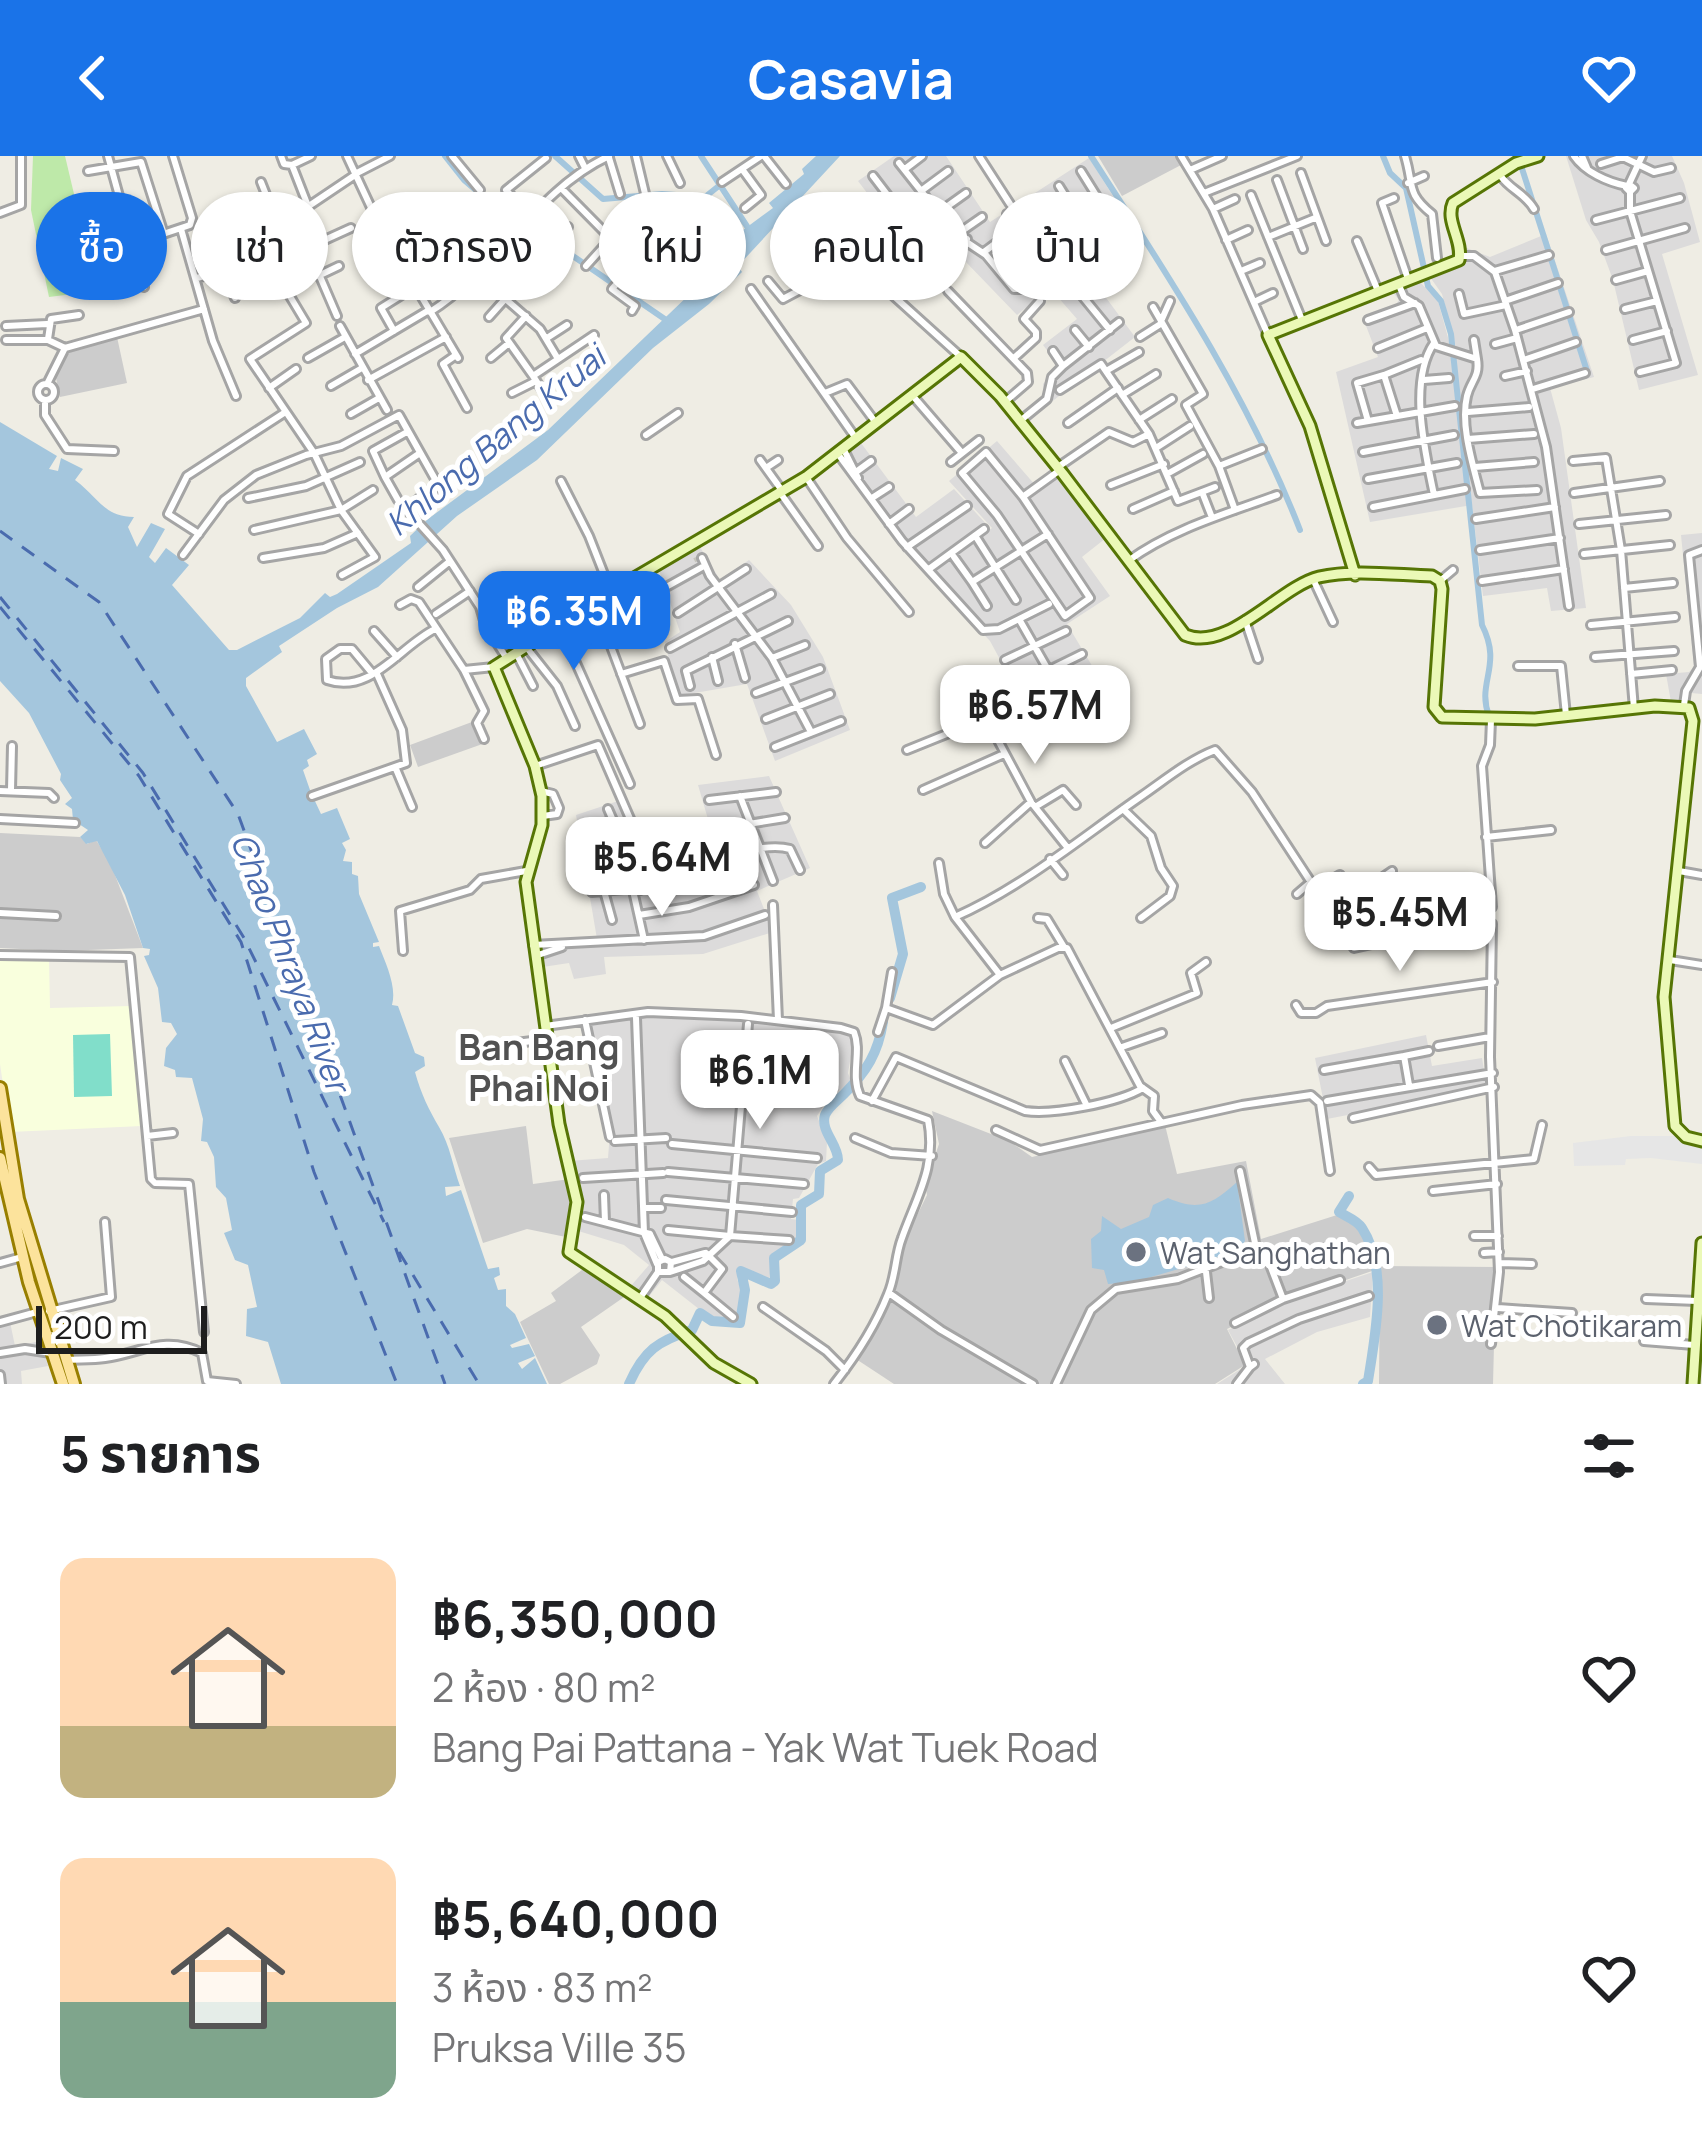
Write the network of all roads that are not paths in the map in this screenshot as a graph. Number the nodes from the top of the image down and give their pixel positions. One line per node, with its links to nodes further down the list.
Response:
1 (21, 156): 77 (street)
2 (108, 156): 31 (street)
3 (173, 156): 87 (street)
4 (281, 156): 27 (street)
5 (310, 156): 27 (street)
6 (347, 156): 38 (street)
7 (390, 156): 38 (street)
8 (452, 156): 51 (street)
9 (579, 156): 28 (street)
10 (608, 156): 28 (street); 61 (street)
11 (636, 156): 62 (street)
12 (667, 156): 45 (street)
13 (762, 156): 32 (street); 47 (street)
14 (922, 156): 52 (street)
15 (979, 156): 64 (street)
16 (1181, 156): 33 (street)
17 (1222, 156): 33 (street)
18 (1263, 156): 29 (street)
19 (1297, 156): 29 (street)
20 (1405, 156): 46 (street)
21 (1538, 156): 24 (street)
22 (1578, 156): 50 (street)
23 (546, 158): 59 (street)
24 (1517, 160): 39 (street)
25 (1640, 160): 26 (street); 30 (street); 50 (street)
26 (1600, 164)
27 (292, 165): 56 (street)
28 (585, 167): 49 (street)
29 (1266, 167): 67 (street)
30 (1671, 168)
31 (112, 169): 34 (street); 53 (street); 54 (street)
32 (742, 169): 44 (street); 72 (street)
33 (1190, 170): 67 (street)
34 (88, 171)
35 (948, 171): 52 (street)
36 (1081, 171): 66 (street)
37 (1301, 173): 80 (street)
38 (355, 174): 57 (street); 58 (street)
39 (1499, 174): 74 (street); 75 (street)
40 (873, 176): 63 (street)
41 (1424, 176): 46 (street)
42 (1277, 180): 83 (street)
43 (261, 182): 55 (street)
44 (722, 182)
45 (680, 183)
46 (1408, 183): 78 (street)
47 (786, 184)
48 (1059, 186): 65 (street)
49 (561, 188): 60 (street); 82 (street)
50 (1629, 188): 76 (street)
51 (480, 190)
52 (921, 191)
53 (119, 192)
54 (151, 192)
55 (265, 192)
56 (303, 192)
57 (328, 192)
58 (364, 192)
59 (509, 192)
60 (557, 192)
61 (619, 192)
62 (645, 192)
63 (885, 192)
64 (1002, 192)
65 (1063, 192)
66 (1094, 192)
67 (1204, 193): 73 (street)
68 (1251, 195): 90 (street)
69 (1680, 197): 76 (street)
70 (1235, 199): 73 (street)
71 (1394, 199): 114 (street)
72 (746, 207)
73 (1213, 208): 93 (street)
74 (1450, 209): 78 (street); 103 (street)
75 (1534, 209)
76 (1630, 211): 81 (street); 96 (street)
77 (0, 212)
78 (1432, 214): 107 (street)
79 (982, 217): 84 (street)
80 (1315, 218): 83 (street); 95 (street)
81 (1596, 220)
82 (599, 226)
83 (1294, 226): 90 (street); 98 (street)
84 (968, 227)
85 (351, 228): 91 (street)
86 (1685, 229): 96 (street)
87 (181, 230): 89 (street); 104 (street)
88 (1248, 230): 93 (street)
89 (167, 234)
90 (1268, 237): 151 (street)
91 (328, 238)
92 (968, 240): 101 (street)
93 (1226, 240): 110 (street)
94 (1357, 241): 120 (street)
95 (1325, 242)
96 (1639, 242): 99 (street); 111 (street)
97 (992, 246): 101 (street)
98 (1303, 249)
99 (1606, 250)
100 (599, 251): 109 (street)
101 (983, 253): 105 (street)
102 (1549, 255): 113 (street)
103 (1461, 256): 107 (street); 113 (street)
104 (191, 262)
105 (992, 263)
106 (1260, 263): 110 (street)
107 (1437, 264): 114 (street)
108 (339, 266): 112 (street)
109 (586, 266)
110 (1240, 271): 138 (street)
111 (1648, 271): 115 (street); 137 (street)
112 (328, 272)
113 (1495, 272): 140 (street)
114 (1404, 280): 120 (street); 139 (street)
115 (1616, 280)
116 (768, 281): 117 (street)
117 (770, 283)
118 (1558, 283): 140 (street)
119 (752, 289): 212 (street)
120 (1378, 290): 151 (street)
121 (1273, 293): 138 (street)
122 (1459, 295): 140 (street)
123 (328, 296): 148 (street)
124 (202, 300): 142 (street)
125 (293, 300): 207 (street)
126 (394, 300): 161 (street)
127 (424, 300): 144 (street)
128 (445, 300): 144 (street)
129 (504, 300): 150 (street)
130 (508, 300): 149 (street)
131 (628, 300): 145 (street)
132 (898, 300): 184 (street)
133 (958, 300): 187 (street)
134 (1085, 300): 160 (street)
135 (1040, 301): 187 (street)
136 (1170, 301): 153 (street)
137 (1658, 301): 143 (street); 162 (street)
138 (1253, 302): 166 (street)
139 (1414, 302): 152 (street); 158 (street)
140 (1506, 303): 165 (street)
141 (1153, 307): 153 (street)
142 (204, 309): 179 (street); 214 (street)
143 (1625, 310)
144 (430, 311): 161 (street); 168 (street)
145 (632, 311)
146 (1569, 312): 165 (street)
147 (79, 315): 163 (street)
148 (337, 316)
149 (526, 316): 169 (street); 175 (street)
150 (489, 317)
151 (1302, 320): 166 (street)
152 (1368, 320)
153 (1161, 321): 170 (street); 262 (street)
154 (1119, 322): 160 (street)
155 (566, 325): 169 (street)
156 (6, 326): 163 (street)
157 (340, 326): 167 (street)
158 (1427, 328): 176 (street); 180 (street)
159 (1075, 330): 178 (street)
160 (1110, 330): 178 (street)
161 (394, 331): 183 (street)
162 (1667, 331): 173 (street); 197 (street)
163 (47, 332): 171 (street); 179 (street)
164 (594, 334): 189 (street)
165 (1516, 334): 177 (street); 191 (street)
166 (1268, 335): 333 (street)
167 (345, 337): 183 (street); 185 (street)
168 (446, 337): 204 (street); 221 (street)
169 (547, 338): 189 (street)
170 (1140, 338)
171 (6, 340)
172 (1474, 340): 190 (street)
173 (1634, 340)
174 (1576, 342): 191 (street)
175 (508, 343): 186 (street); 202 (street)
176 (1434, 343): 188 (street); 190 (street)
177 (1495, 344)
178 (1089, 347): 192 (street)
179 (64, 348): 247 (street)
180 (1378, 348)
181 (1052, 350): 192 (street)
182 (1139, 352): 195 (street)
183 (355, 354): 193 (street)
184 (961, 357): 213 (street); 218 (street)
185 (308, 358)
186 (491, 358)
187 (1014, 358): 218 (street)
188 (1425, 358): 200 (street); 205 (street)
189 (558, 359): 202 (street)
190 (1477, 359): 225 (street)
191 (1523, 360): 196 (street)
192 (1064, 366): 231 (street)
193 (362, 368): 204 (street); 206 (street)
194 (296, 369): 207 (street)
195 (1106, 371): 209 (street); 210 (street)
196 (1527, 371): 201 (street); 208 (street)
197 (1640, 372)
198 (1585, 373): 208 (street)
199 (1156, 374): 210 (street)
200 (1384, 375): 228 (street); 230 (street)
201 (1505, 376)
202 (535, 378): 211 (street); 217 (street)
203 (1449, 378): 205 (street)
204 (368, 380): 215 (street)
205 (1424, 380): 224 (street)
206 (331, 386)
207 (268, 388): 223 (street)
208 (1533, 389): 294 (street)
209 (1060, 390)
210 (1120, 392): 229 (street); 233 (street)
211 (512, 393)
212 (825, 393): 232 (street); 242 (street)
213 (912, 395): 232 (street); 251 (street)
214 (236, 396)
215 (379, 398): 222 (street); 227 (street)
216 (1172, 399): 229 (street)
217 (550, 402)
218 (1004, 402): 231 (street)
219 (1455, 406): 224 (street)
220 (1529, 406): 225 (street)
221 (467, 408)
222 (387, 410)
223 (285, 412): 250 (street); 309 (street)
224 (1421, 412): 228 (street); 244 (street)
225 (1468, 412): 241 (street)
226 (678, 413): 239 (street)
227 (351, 415)
228 (1397, 416): 230 (street)
229 (1139, 420): 237 (street)
230 (1368, 421): 234 (street)
231 (1021, 422): 264 (street)
232 (876, 423): 242 (street)
233 (1068, 423)
234 (1357, 423)
235 (1190, 426): 245 (street)
236 (407, 432): 250 (street); 252 (street); 268 (street)
237 (1148, 434): 245 (street); 264 (street)
238 (1534, 434): 241 (street)
239 (646, 435)
240 (1454, 435): 244 (street)
241 (1468, 439): 263 (street)
242 (857, 440): 248 (street)
243 (979, 440): 251 (street)
244 (1424, 440): 249 (street); 265 (street)
245 (1156, 448): 261 (street)
246 (1262, 449): 262 (street)
247 (114, 452)
248 (841, 452): 266 (street); 269 (street)
249 (1364, 452)
250 (314, 453): 270 (street); 309 (street)
251 (962, 453): 258 (street)
252 (418, 454): 268 (street); 274 (street)
253 (1203, 454): 267 (street)
254 (778, 460): 284 (street)
255 (871, 460): 266 (street)
256 (1573, 461): 278 (street)
257 (360, 462): 270 (street)
258 (951, 462)
259 (1534, 462): 263 (street)
260 (1457, 463): 265 (street)
261 (1164, 464): 267 (street); 275 (street)
262 (1219, 466): 299 (street)
263 (1475, 467): 281 (street)
264 (1059, 468): 289 (street); 326 (street)
265 (1428, 468): 271 (street); 288 (street)
266 (856, 474): 291 (street)
267 (1167, 474): 282 (street)
268 (385, 477): 295 (street)
269 (806, 477): 284 (street); 358 (street)
270 (326, 479): 290 (street); 298 (street)
271 (1368, 479)
272 (561, 481): 346 (street)
273 (1660, 481): 278 (street)
274 (436, 484): 286 (street); 295 (street)
275 (1111, 485)
276 (889, 487): 291 (street)
277 (1215, 487): 283 (street)
278 (1611, 488): 285 (street); 303 (street)
279 (1465, 489): 288 (street)
280 (374, 490): 298 (street)
281 (1537, 490)
282 (1174, 491): 283 (street); 297 (street)
283 (1202, 492): 300 (street)
284 (782, 493): 314 (street); 322 (street)
285 (1574, 494)
286 (444, 495)
287 (1277, 495): 299 (street)
288 (1434, 495): 293 (street)
289 (1023, 497): 310 (street); 319 (street)
290 (248, 498)
291 (872, 498): 304 (street)
292 (967, 506): 315 (street)
293 (1373, 506)
294 (1555, 507): 302 (street); 312 (street)
295 (406, 509): 325 (street)
296 (909, 509): 304 (street)
297 (1132, 509)
298 (341, 510): 307 (street); 308 (street)
299 (1235, 510): 326 (street)
300 (1211, 515)
301 (1666, 515): 303 (street)
302 (1476, 519)
303 (1616, 520): 305 (street); 317 (street)
304 (889, 524): 315 (street)
305 (1579, 524)
306 (984, 529): 331 (street)
307 (254, 530)
308 (358, 533): 324 (street); 332 (street)
309 (199, 534): 321 (street)
310 (1048, 534): 319 (street); 319 (street)
311 (976, 537): 327 (street)
312 (1559, 538): 316 (street); 330 (street)
313 (1670, 545): 317 (street)
314 (818, 546)
315 (907, 547): 331 (street)
316 (1480, 550)
317 (1621, 550): 320 (street); 343 (street)
318 (1702, 550): 337 (street)
319 (1020, 551): 327 (street)
320 (1584, 554)
321 (184, 555)
322 (698, 556): 340 (street); 342 (street); 346 (street)
323 (954, 557): 338 (street)
324 (263, 558)
325 (450, 561): 341 (street); 344 (street)
326 (1128, 561): 364 (street)
327 (996, 567): 338 (street); 349 (street)
328 (746, 569): 342 (street)
329 (1453, 569): 335 (street)
330 (1564, 569): 336 (street); 354 (street)
331 (928, 570): 363 (street)
332 (342, 575)
333 (1355, 575): 334 (street); 335 (street)
334 (1312, 579): 364 (street); 366 (street)
335 (1440, 581): 417 (street)
336 (1482, 581)
337 (1697, 581): 359 (street)
338 (972, 582): 353 (street)
339 (1673, 583): 343 (street)
340 (668, 586)
341 (418, 587)
342 (719, 588): 356 (street); 361 (street)
343 (1624, 588): 367 (street)
344 (470, 591): 355 (street); 360 (street)
345 (519, 591): 348 (street)
346 (610, 592): 350 (street)
347 (771, 594): 356 (street)
348 (510, 598): 357 (street); 370 (street)
349 (1016, 600)
350 (594, 603): 368 (street); 397 (street)
351 (400, 604): 371 (street)
352 (1049, 604): 363 (street)
353 (987, 606)
354 (1569, 606)
355 (481, 607): 357 (street); 381 (street)
356 (738, 611): 374 (street); 379 (street)
357 (489, 612): 381 (street)
358 (909, 612)
359 (1699, 612): 375 (street)
360 (436, 614)
361 (678, 614)
362 (1675, 617): 367 (street)
363 (1019, 619): 378 (street)
364 (1245, 620): 388 (street)
365 (788, 621): 374 (street)
366 (1334, 622)
367 (1627, 622): 369 (street); 383 (street)
368 (559, 625): 381 (street); 430 (street)
369 (1591, 625)
370 (526, 626)
371 (435, 629): 384 (street); 393 (street)
372 (1066, 631): 378 (street)
373 (374, 632): 384 (street)
374 (755, 634): 376 (street); 387 (street)
375 (1700, 637): 410 (street)
376 (735, 644): 385 (street); 399 (street)
377 (805, 645): 387 (street)
378 (1034, 646): 389 (street); 395 (street)
379 (670, 648)
380 (1674, 650): 383 (street)
381 (517, 652): 391 (street); 404 (street); 420 (street)
382 (1082, 654): 395 (street)
383 (1630, 654): 386 (street); 398 (street)
384 (397, 657): 396 (street)
385 (712, 657): 401 (street); 405 (street)
386 (1594, 657)
387 (772, 658): 402 (street)
388 (1258, 659)
389 (1005, 660)
390 (1518, 666): 414 (street)
391 (494, 668): 393 (street); 428 (street)
392 (820, 669): 402 (street)
393 (464, 670): 422 (street)
394 (1672, 670): 398 (street)
395 (1049, 671): 403 (street); 408 (street)
396 (374, 674): 396 (street); 429 (street)
397 (621, 674): 419 (street); 427 (street)
398 (1631, 674): 413 (street)
399 (745, 678)
400 (1096, 680): 408 (street)
401 (718, 681)
402 (787, 681): 406 (street); 411 (street)
403 (1019, 685)
404 (533, 686)
405 (690, 686)
406 (756, 693)
407 (830, 694): 411 (street)
408 (1063, 695): 412 (street)
409 (976, 701): 415 (street)
410 (1684, 705): 413 (street); 462 (street)
411 (800, 706): 416 (street); 421 (street)
412 (1035, 709)
413 (1634, 709): 414 (street)
414 (1566, 716): 417 (street)
415 (984, 718): 425 (street); 426 (street)
416 (766, 719)
417 (1491, 720): 453 (street)
418 (841, 721): 421 (street)
419 (640, 724)
420 (575, 726)
421 (811, 732): 424 (street)
422 (484, 739)
423 (12, 746): 433 (street)
424 (775, 747)
425 (907, 750)
426 (1004, 754): 431 (street); 439 (street)
427 (716, 755)
428 (535, 766): 452 (street); 464 (street)
429 (396, 769): 435 (street); 441 (street)
430 (630, 784)
431 (923, 790)
432 (0, 791): 433 (street)
433 (11, 791): 437 (street)
434 (776, 792): 436 (street)
435 (312, 796)
436 (740, 796): 438 (street); 448 (street)
437 (54, 798)
438 (709, 800)
439 (1033, 804): 440 (street); 454 (street); 455 (street)
440 (1076, 805)
441 (412, 807)
442 (1123, 808): 455 (street); 470 (street); 484 (street)
443 (608, 809): 446 (street)
444 (785, 818): 448 (street)
445 (0, 820): 447 (street)
446 (613, 820): 450 (street); 457 (street)
447 (75, 824)
448 (749, 824): 449 (street); 456 (street)
449 (718, 829)
450 (586, 830)
451 (1551, 830): 453 (street)
452 (668, 833)
453 (1486, 837): 477 (street)
454 (985, 843)
455 (1067, 847): 458 (street)
456 (758, 850): 461 (street); 468 (street); 471 (street)
457 (625, 853): 459 (street); 471 (street)
458 (1050, 859): 465 (street); 483 (street)
459 (591, 860)
460 (939, 863): 483 (street)
461 (800, 870)
462 (1676, 870): 467 (street); 493 (street)
463 (1392, 871): 480 (street)
464 (526, 872): 490 (street); 491 (street)
465 (1063, 875)
466 (1340, 875): 470 (street)
467 (1702, 875)
468 (773, 880)
469 (754, 885): 479 (street)
470 (1313, 886): 474 (street); 480 (street)
471 (634, 890): 473 (street); 479 (street)
472 (592, 892): 473 (street)
473 (604, 892): 486 (street)
474 (1297, 894)
475 (1396, 895): 487 (street)
476 (773, 905): 503 (street)
477 (1492, 907)
478 (0, 913): 481 (street)
479 (639, 914): 488 (street)
480 (1330, 914): 487 (street)
481 (56, 916)
482 (765, 916): 488 (street)
483 (955, 917): 497 (street)
484 (1142, 917)
485 (1038, 918): 489 (street)
486 (611, 920)
487 (1404, 938): 498 (street)
488 (644, 940): 491 (street)
489 (1064, 947): 497 (street); 505 (street)
490 (403, 951)
491 (534, 951): 507 (street)
492 (0, 955): 530 (street)
493 (1667, 959): 495 (street); 533 (street)
494 (1206, 962): 505 (street)
495 (1702, 964)
496 (892, 972): 500 (street)
497 (1000, 975): 500 (street)
498 (1493, 982): 499 (street); 509 (street)
499 (1296, 1005)
500 (888, 1008): 506 (street)
501 (636, 1018): 532 (street)
502 (585, 1020): 503 (street); 507 (street); 532 (street)
503 (778, 1020): 522 (street)
504 (748, 1024): 534 (street)
505 (1111, 1028): 512 (street)
506 (878, 1031)
507 (546, 1032): 510 (street); 580 (street)
508 (1162, 1034): 512 (street)
509 (1490, 1037): 511 (street); 517 (street)
510 (508, 1044)
511 (1438, 1046)
512 (1122, 1047): 521 (street)
513 (1429, 1051): 514 (street)
514 (1404, 1056): 516 (street); 518 (street)
515 (1065, 1061): 524 (street)
516 (1324, 1070)
517 (1492, 1073): 518 (street); 519 (street)
518 (1409, 1085): 523 (street)
519 (1494, 1087): 525 (street); 538 (street)
520 (0, 1088): 587 (main road)
521 (1143, 1088): 524 (street); 526 (street)
522 (872, 1101): 524 (street); 535 (street)
523 (1327, 1101)
524 (1086, 1104)
525 (1353, 1118)
526 (1161, 1122): 528 (street); 541 (street)
527 (1541, 1125): 538 (street)
528 (997, 1130)
529 (173, 1133): 530 (street)
530 (146, 1136): 593 (street)
531 (855, 1138): 535 (street)
532 (640, 1139): 534 (street); 542 (street)
533 (1702, 1141)
534 (738, 1150): 537 (street); 544 (street)
535 (932, 1156): 578 (street)
536 (0, 1158): 551 (main road)
537 (817, 1158)
538 (1496, 1162): 539 (street); 546 (street)
539 (1369, 1167)
540 (1240, 1171): 563 (street)
541 (1330, 1171)
542 (642, 1173): 543 (street); 544 (street); 550 (street)
543 (584, 1178)
544 (736, 1178): 545 (street); 549 (street)
545 (804, 1184)
546 (1497, 1184): 547 (street); 560 (street)
547 (1433, 1191)
548 (604, 1195): 555 (street)
549 (733, 1207): 550 (street); 552 (street); 558 (street)
550 (644, 1208): 557 (street)
551 (5, 1209): 568 (main road)
552 (792, 1212)
553 (585, 1216): 555 (street)
554 (105, 1222): 587 (street)
555 (605, 1222): 557 (street)
556 (668, 1230): 558 (street)
557 (646, 1231): 573 (street)
558 (730, 1236): 561 (street); 567 (street)
559 (1474, 1236): 560 (street)
560 (1498, 1236): 566 (street)
561 (789, 1240)
562 (1702, 1243): 584 (street)
563 (1254, 1246): 570 (street); 574 (street)
564 (1321, 1248): 570 (street)
565 (1484, 1252): 566 (street)
566 (1498, 1252): 571 (street)
567 (710, 1253): 573 (street); 577 (street)
568 (22, 1257): 569 (street); 587 (main road)
569 (0, 1263)
570 (1270, 1263): 582 (street)
571 (1499, 1264): 572 (street); 586 (street)
572 (1532, 1264)
573 (664, 1266): 580 (street)
574 (1205, 1270): 581 (street); 610 (street)
575 (684, 1277): 577 (street)
576 (1340, 1280): 582 (street)
577 (704, 1293): 589 (street)
578 (889, 1293): 601 (street); 609 (street)
579 (1365, 1295): 611 (street)
580 (639, 1298): 607 (street)
581 (1209, 1298)
582 (1283, 1299): 591 (street)
583 (1646, 1299): 584 (street)
584 (1697, 1301): 597 (street)
585 (763, 1307): 601 (street)
586 (1497, 1308): 588 (street); 596 (street)
587 (44, 1311): 590 (street); 599 (main road); 600 (main road)
588 (1572, 1312)
589 (733, 1318)
590 (0, 1322)
591 (1235, 1323)
592 (1675, 1330): 595 (street)
593 (204, 1332)
594 (1644, 1341): 595 (street)
595 (1674, 1343): 597 (street)
596 (1491, 1344)
597 (1694, 1345): 612 (street)
598 (0, 1353): 599 (street)
599 (51, 1353): 604 (main road)
600 (65, 1360): 605 (main road); 606 (street)
601 (845, 1370): 608 (street)
602 (0, 1375): 603 (street)
603 (1, 1384)
604 (63, 1384)
605 (74, 1384)
606 (236, 1384)
607 (751, 1384)
608 (835, 1384)
609 (1033, 1384)
610 (1056, 1384)
611 (1237, 1384)
612 (1693, 1384)

